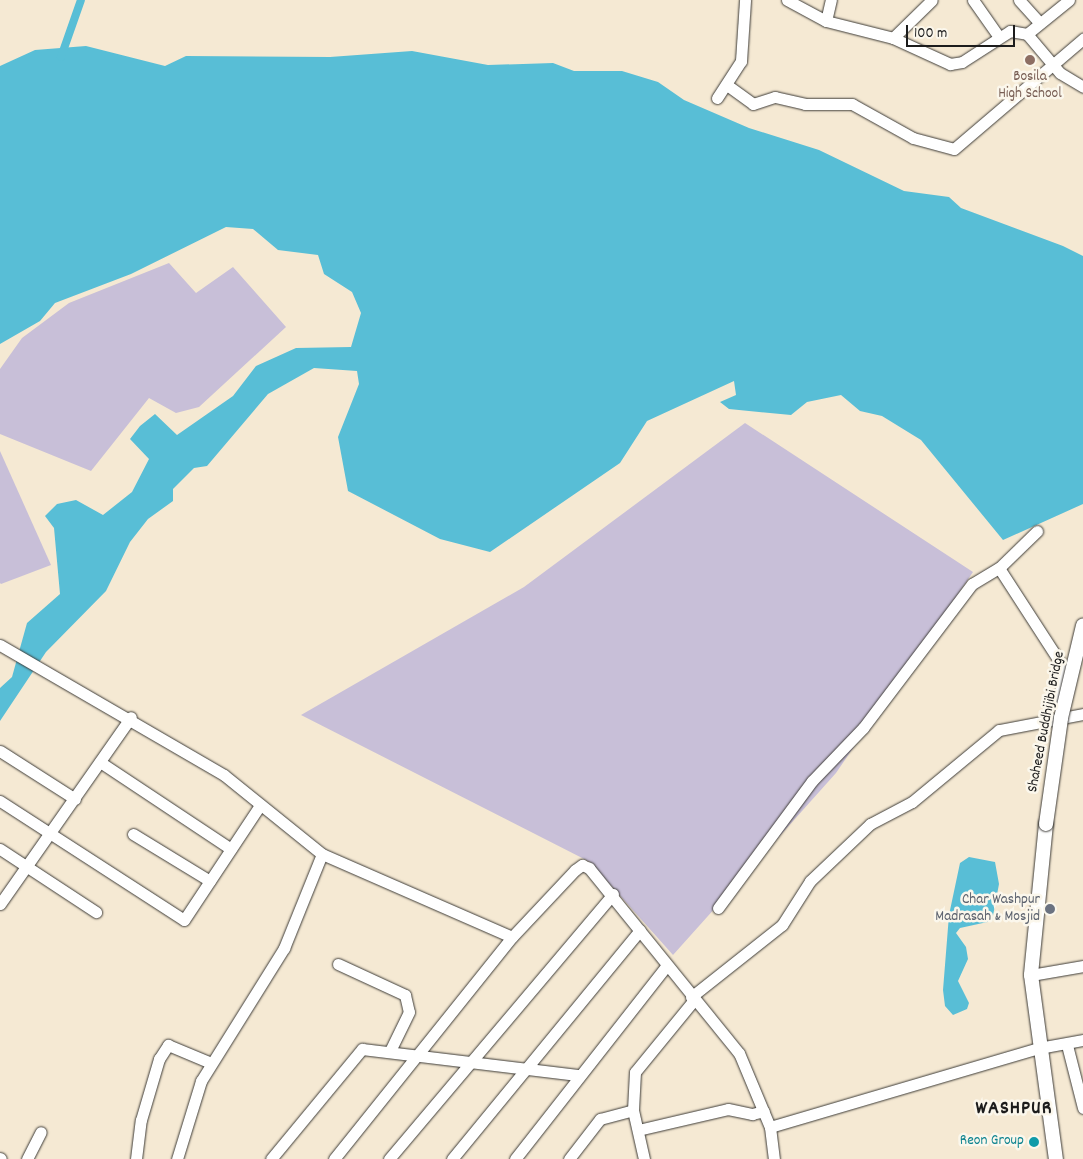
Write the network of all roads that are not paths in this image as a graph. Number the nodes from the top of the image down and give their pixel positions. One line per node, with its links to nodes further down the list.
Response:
1 (744, 0): 15 (street)
2 (788, 0): 8 (street)
3 (831, 0): 8 (street)
4 (973, 0): 11 (street)
5 (1019, 0): 9 (street)
6 (1068, 0): 9 (street)
7 (930, 1): 12 (street)
8 (826, 21): 12 (street)
9 (1040, 23): 10 (street)
10 (1027, 34): 11 (street); 14 (street)
11 (999, 37): 12 (street)
12 (893, 38)
13 (1083, 39): 14 (street)
14 (1053, 66): 15 (street); 16 (street)
15 (727, 85): 17 (street)
16 (1083, 88)
17 (716, 98)
18 (1037, 531): 19 (street)
19 (999, 568): 24 (street); 39 (street)
20 (1083, 626): 46 (main road, Shaheed Buddhijibi Bridge, bridge)
21 (3, 646): 23 (street)
22 (1083, 714): 24 (street)
23 (131, 718): 26 (street); 29 (street)
24 (1055, 718): 47 (street)
25 (0, 751): 27 (street)
26 (100, 762): 27 (street); 33 (street)
27 (75, 799): 30 (street)
28 (0, 801): 30 (street)
29 (260, 805): 33 (street); 34 (street)
30 (51, 832): 35 (street); 36 (street)
31 (133, 834): 36 (street)
32 (0, 849): 35 (street)
33 (231, 849): 36 (street)
34 (322, 854): 42 (street); 54 (street)
35 (27, 866): 38 (street); 40 (street)
36 (210, 881)
37 (613, 894): 41 (street); 42 (street); 53 (street)
38 (0, 904)
39 (718, 908)
40 (96, 912)
41 (640, 930): 44 (street); 55 (street)
42 (512, 937): 52 (street)
43 (338, 964): 51 (street)
44 (667, 965): 47 (street); 56 (street)
45 (1083, 966): 46 (street)
46 (1031, 975): 50 (main road, Shaheed Buddhijibi Bridge)
47 (693, 999): 58 (street); 59 (street)
48 (1083, 1040): 49 (street)
49 (1068, 1045): 50 (street); 57 (street)
50 (1039, 1048): 60 (street); 74 (main road, Shaheed Buddhijibi Bridge)
51 (390, 1051): 52 (street); 66 (street)
52 (421, 1053): 53 (street); 67 (street)
53 (474, 1061): 55 (street); 68 (street)
54 (211, 1063): 64 (street); 65 (street)
55 (524, 1070): 56 (street); 69 (street)
56 (577, 1075): 70 (street)
57 (1083, 1108)
58 (633, 1110): 61 (street); 71 (street)
59 (764, 1111): 60 (street); 61 (street)
60 (770, 1127): 73 (street)
61 (638, 1130): 72 (street)
62 (41, 1132): 63 (street)
63 (27, 1159)
64 (136, 1159)
65 (177, 1159)
66 (272, 1159)
67 (334, 1159)
68 (390, 1159)
69 (452, 1159)
70 (515, 1159)
71 (569, 1159)
72 (644, 1159)
73 (774, 1159)
74 (1056, 1159)

